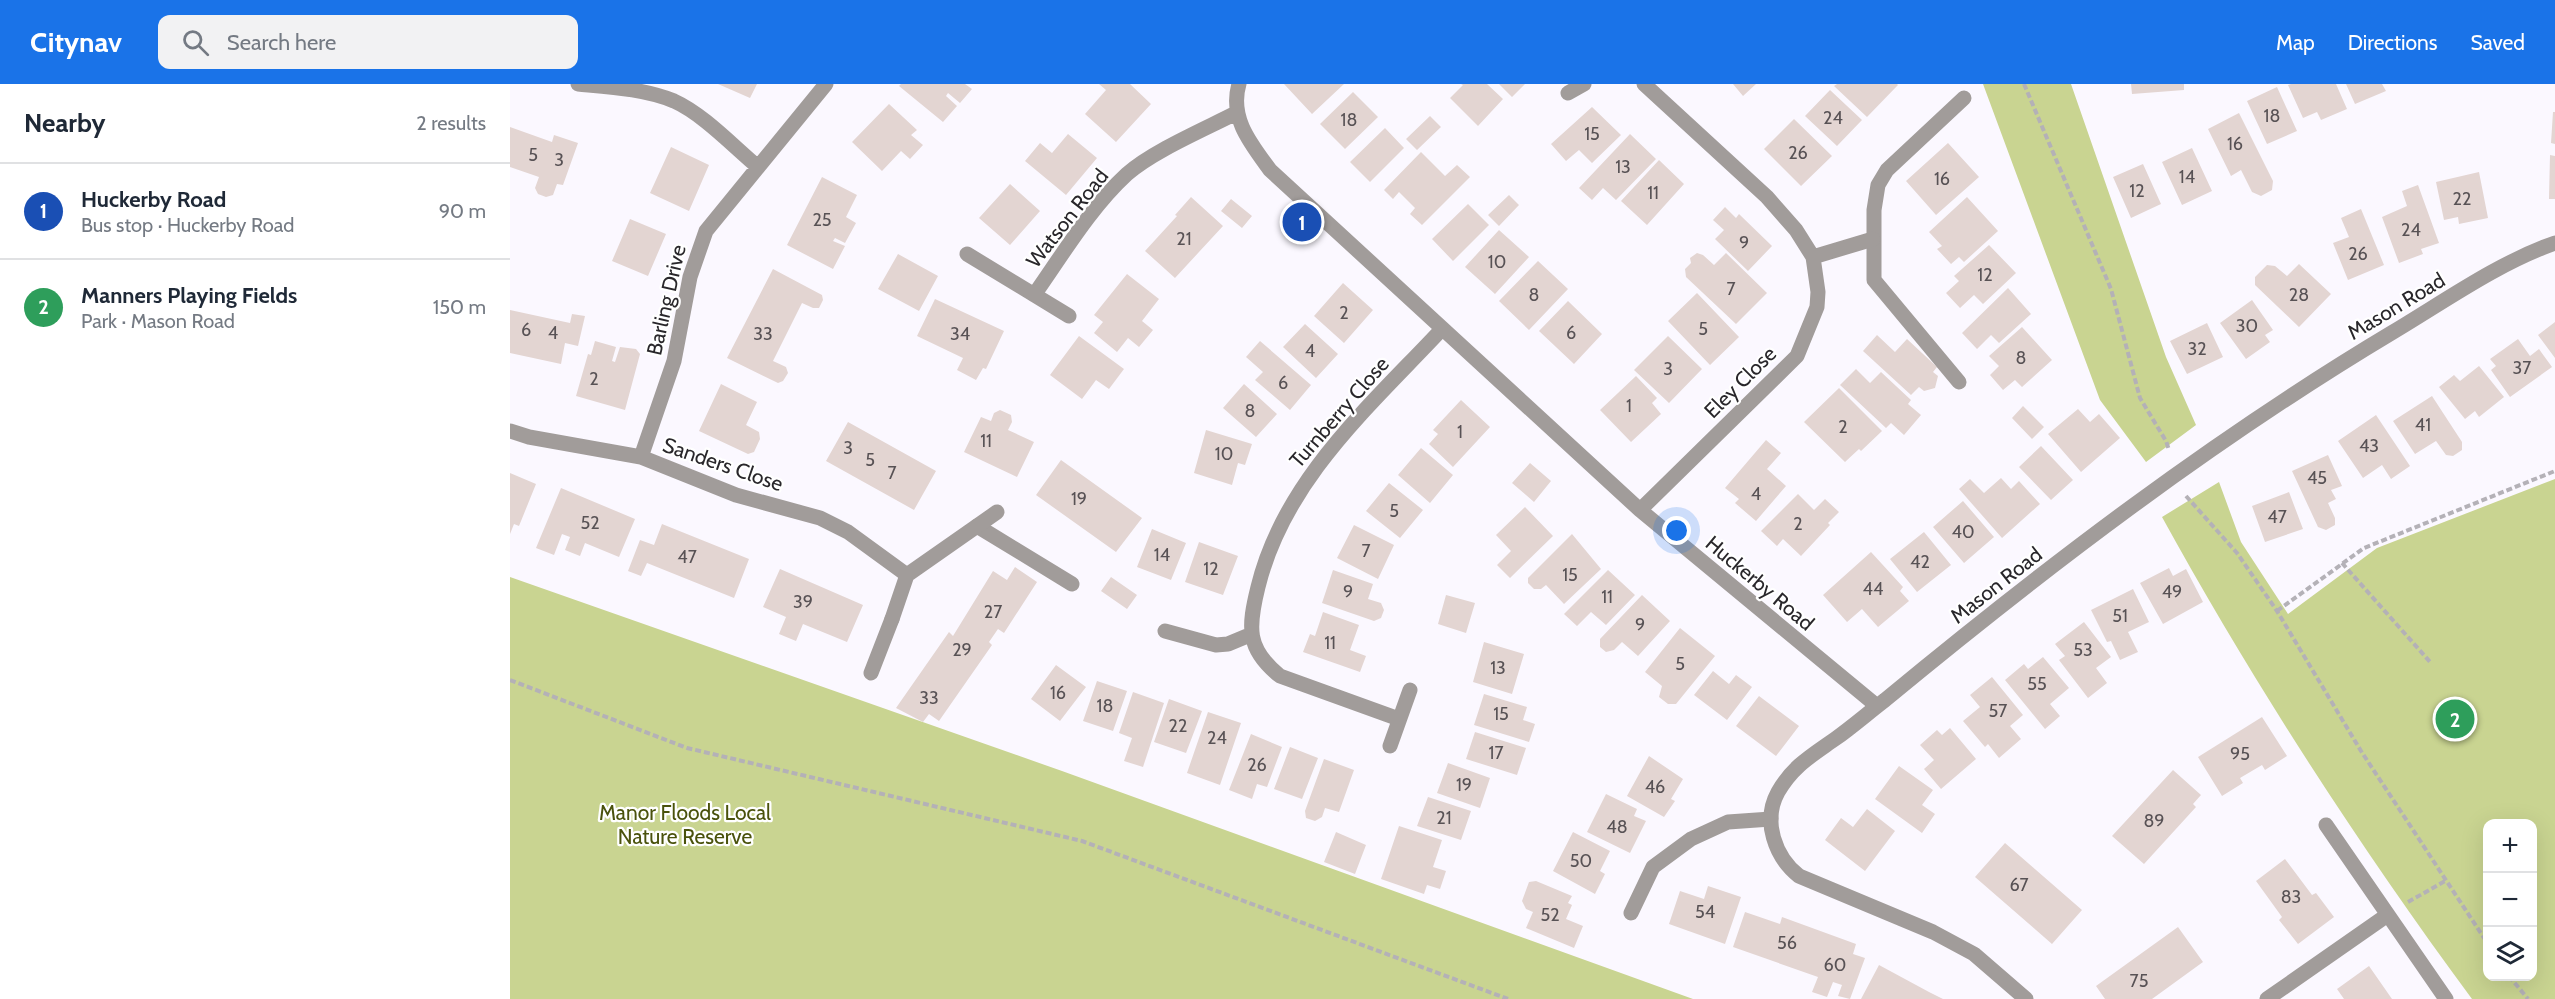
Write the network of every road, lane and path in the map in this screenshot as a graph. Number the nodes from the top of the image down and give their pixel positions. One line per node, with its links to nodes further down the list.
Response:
1 (578, 84): 10 (street)
2 (826, 84): 10 (street, Barling Drive)
3 (1239, 84): 9 (street)
4 (1584, 84): 7 (street)
5 (1644, 84): 14 (street, Eley Close)
6 (2024, 84): 22 (path)
7 (1568, 93)
8 (1965, 98): 11 (street)
9 (1236, 113): 15 (street, Watson Road); 17 (street, Huckerby Road)
10 (758, 167): 20 (street, Barling Drive)
11 (1873, 239): 14 (street); 18 (street)
12 (2555, 243): 22 (street, Mason Road)
13 (967, 254): 15 (street, Watson Road)
14 (1813, 257): 23 (street, Eley Close)
15 (1034, 295): 16 (street, Watson Road)
16 (1069, 316)
17 (1443, 329): 23 (street, Huckerby Road); 31 (street, Turnberry Close)
18 (1959, 382)
19 (510, 431): 20 (street, Sanders Close)
20 (641, 457): 27 (street, Sanders Close)
21 (2555, 471): 26 (path)
22 (2178, 475): 29 (path); 36 (street, Mason Road)
23 (1640, 510): 36 (street, Huckerby Road)
24 (997, 512): 25 (street)
25 (977, 526): 27 (street); 28 (street)
26 (2342, 562): 29 (path); 32 (path)
27 (907, 575): 33 (street)
28 (1072, 584)
29 (2277, 611): 41 (path)
30 (1165, 631): 31 (street)
31 (1252, 634): 37 (street, Turnberry Close)
32 (2431, 663)
33 (871, 673)
34 (510, 680): 46 (path)
35 (1410, 690): 37 (street)
36 (1877, 706): 39 (street, Mason Road)
37 (1400, 719): 38 (street)
38 (1390, 746)
39 (1771, 819): 42 (street); 47 (street, Mason Road)
40 (2326, 825): 43 (street)
41 (2447, 880): 43 (path); 44 (path)
42 (1631, 913)
43 (2386, 916): 48 (street); 49 (street)
44 (2483, 938)
45 (2513, 981): 50 (path)
46 (1508, 999)
47 (2025, 999)
48 (2267, 999)
49 (2446, 999)
50 (2528, 999)

